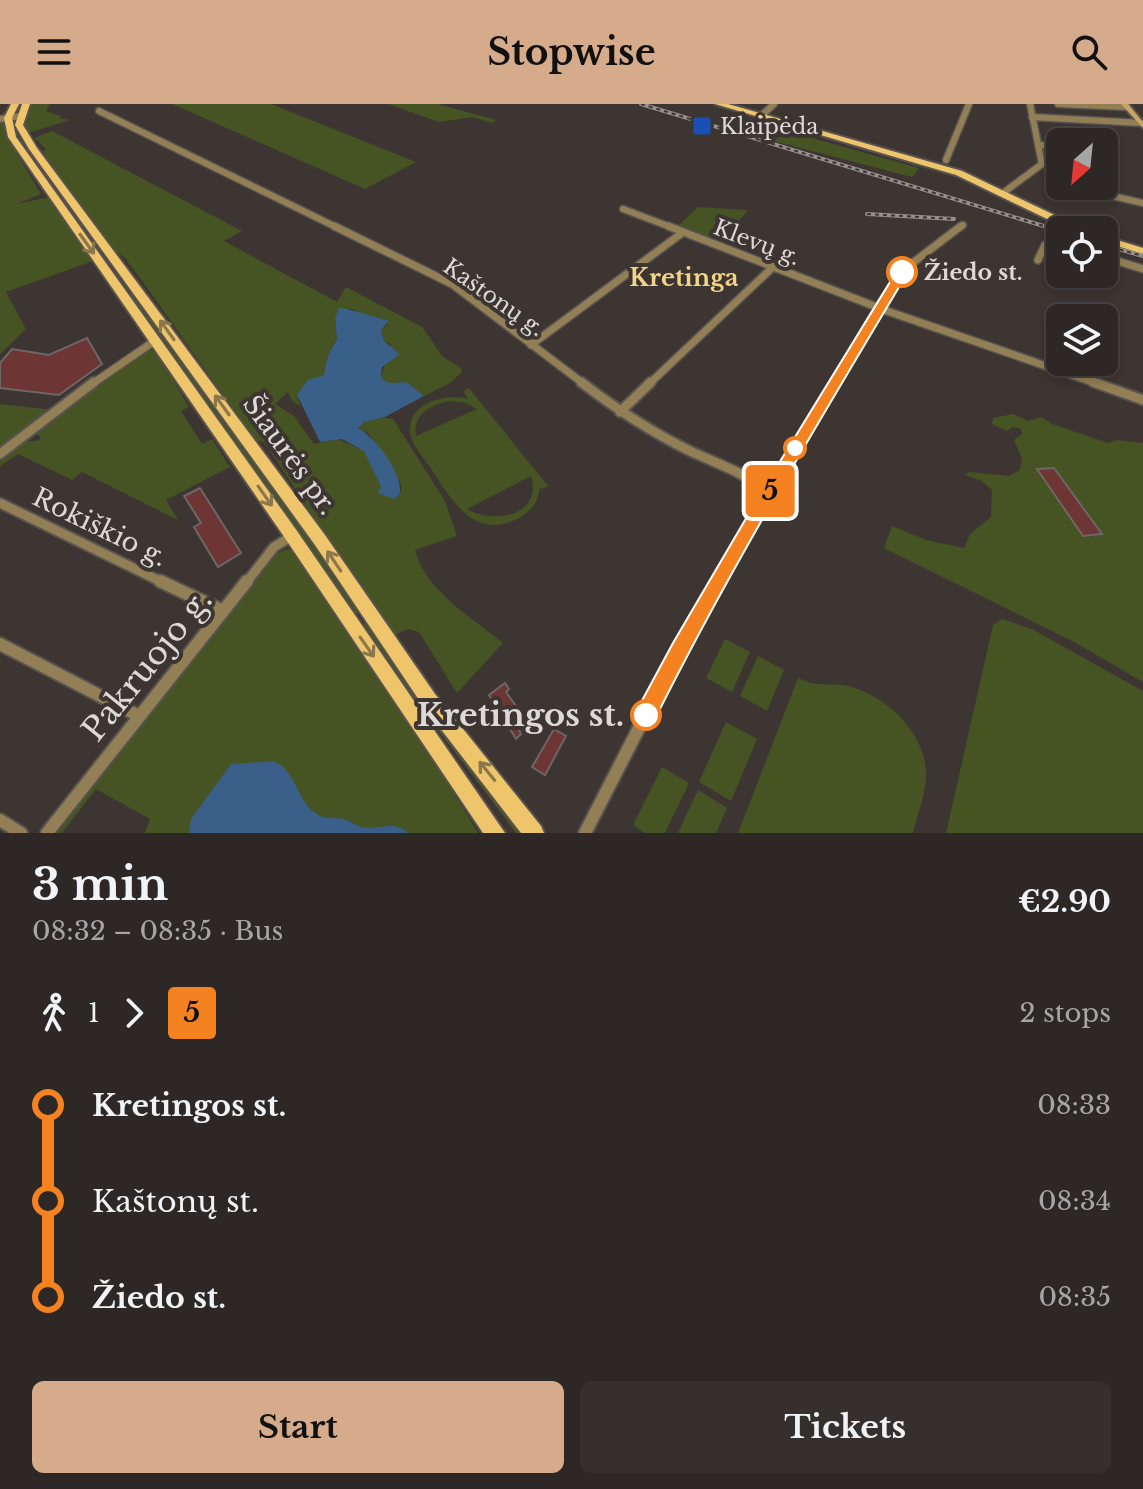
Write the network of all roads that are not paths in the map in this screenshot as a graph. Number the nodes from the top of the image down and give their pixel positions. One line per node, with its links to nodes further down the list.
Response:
1 (15, 104): 14 (main road)
2 (26, 104): 11 (main road)
3 (719, 104): 12 (main road)
4 (774, 104): 12 (street)
5 (969, 104): 18 (street)
6 (1022, 104): 8 (street)
7 (1058, 104): 9 (street)
8 (1030, 105): 13 (street)
9 (1125, 106): 15 (main road)
10 (99, 111): 37 (street, Kaštonų g.)
11 (21, 116): 14 (street); 34 (main road, Šiaurės pr.)
12 (761, 116): 19 (main road)
13 (1032, 117): 15 (street); 16 (street)
14 (4, 118): 34 (main road, Šiaurės pr., one-way to 34)
15 (1142, 124)
16 (1040, 145): 17 (street); 19 (street)
17 (1046, 145)
18 (946, 160)
19 (1003, 193): 23 (main road); 24 (main road)
20 (1118, 197): 21 (street)
21 (1143, 203)
22 (623, 209): 26 (street, Klevų g.)
23 (1058, 216)
24 (1046, 217)
25 (963, 225): 35 (street)
26 (682, 233): 32 (street, Klevų g.); 37 (street)
27 (1118, 240): 29 (main road)
28 (1046, 245): 30 (street)
29 (1143, 248)
30 (1038, 260)
31 (1118, 261): 33 (street)
32 (773, 267): 35 (street, Klevų g.); 39 (street)
33 (1143, 269)
34 (130, 292): 36 (main road, Šiaurės pr.); 44 (main road, Šiaurės pr., one-way to 34)
35 (878, 308): 38 (street, Klevų g.); 41 (street)
36 (156, 340): 40 (street); 43 (main road, Šiaurės pr., one-way to 43)
37 (531, 345): 39 (street, Kaštonų g.)
38 (1143, 400)
39 (620, 412): 41 (street, Kaštonų g.)
40 (0, 454)
41 (770, 491): 54 (street)
42 (0, 503): 45 (street, Rokiškio g.)
43 (292, 536): 45 (street, Pakruojo g.); 46 (main road, Šiaurės pr.)
44 (367, 610): 46 (main road); 53 (main road, Šiaurės pr., one-way to 44)
45 (223, 611): 48 (street, Pakruojo g.)
46 (348, 620): 52 (main road, Šiaurės pr., one-way to 52)
47 (0, 644): 48 (street)
48 (139, 716): 51 (street, Pakruojo g.)
49 (0, 820): 50 (street)
50 (21, 833)
51 (47, 833)
52 (495, 833)
53 (534, 833)
54 (585, 833)

